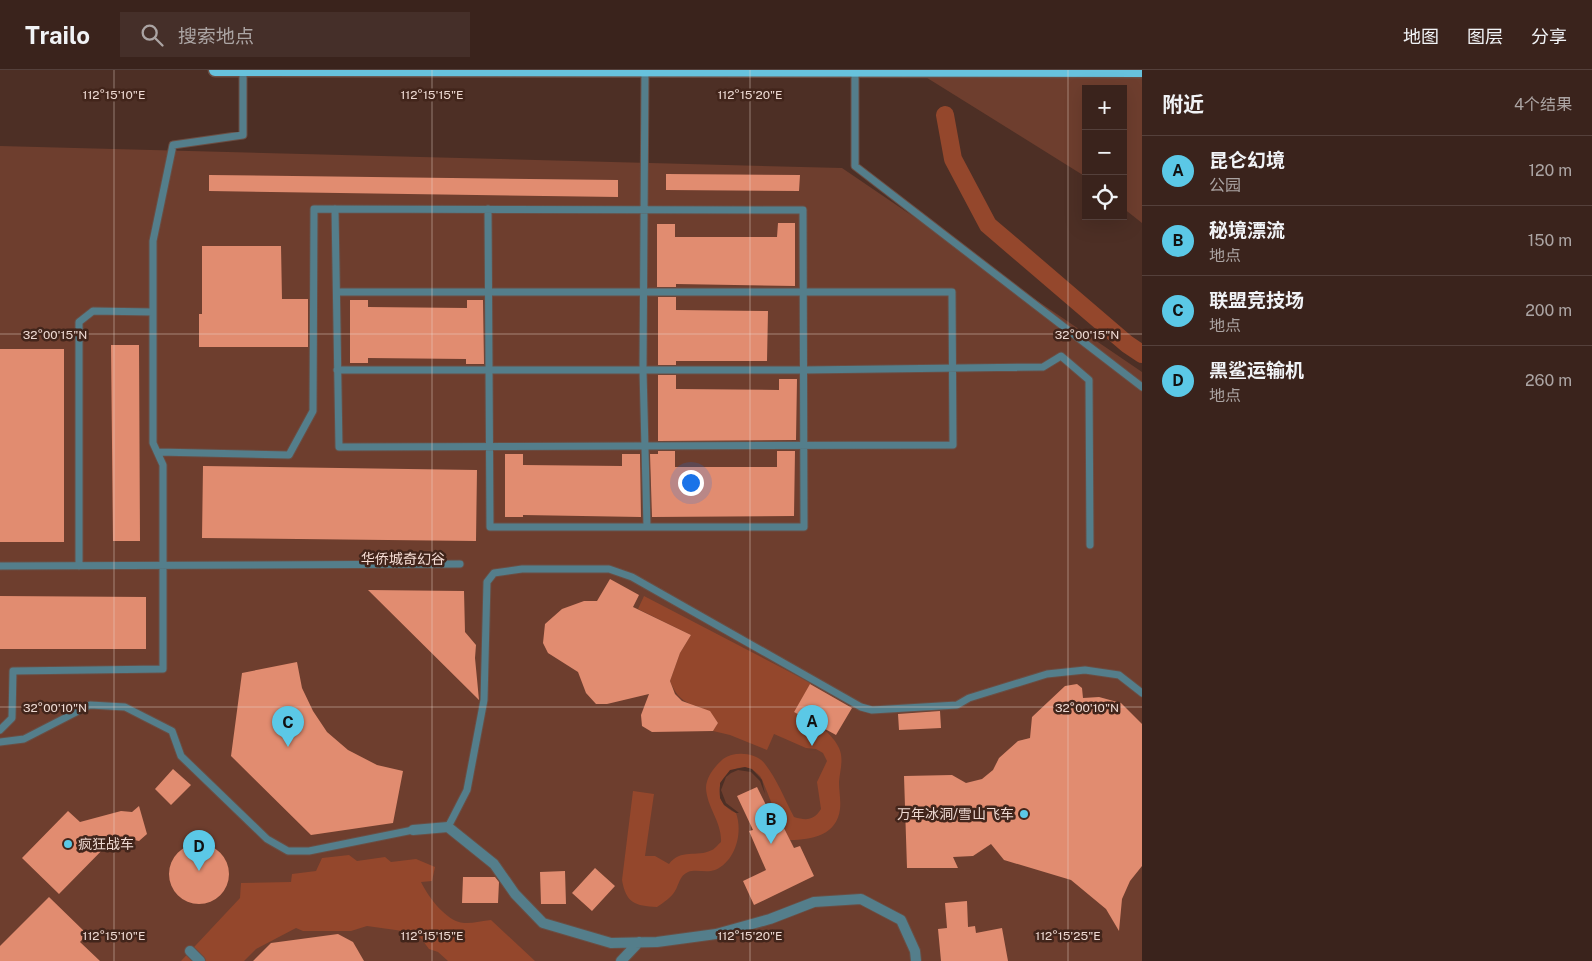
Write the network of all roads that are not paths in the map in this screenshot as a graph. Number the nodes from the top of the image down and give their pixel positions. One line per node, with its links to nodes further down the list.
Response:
1 (215, 70): 2 (main road)
2 (243, 70): 3 (main road); 14 (lane)
3 (645, 71): 4 (main road); 9 (lane)
4 (855, 71): 5 (main road); 20 (lane)
5 (1050, 71): 6 (main road)
6 (1142, 71)
7 (335, 209): 8 (lane); 10 (lane); 24 (lane)
8 (488, 209): 9 (lane); 13 (lane)
9 (644, 210): 11 (lane); 12 (lane)
10 (336, 292): 13 (lane); 16 (lane)
11 (644, 293): 12 (lane); 13 (lane); 18 (lane)
12 (804, 293): 15 (lane); 19 (lane)
13 (488, 294): 17 (lane)
14 (153, 312): 24 (lane); 30 (lane)
15 (952, 368): 19 (lane); 22 (lane); 26 (lane)
16 (338, 370): 17 (lane); 23 (lane)
17 (489, 370): 18 (lane); 23 (lane)
18 (643, 370): 19 (lane); 21 (lane)
19 (804, 370): 22 (lane)
20 (1142, 387)
21 (646, 446): 22 (lane); 23 (lane); 25 (lane)
22 (804, 446): 25 (lane)
23 (490, 447): 25 (lane)
24 (158, 452): 28 (lane)
25 (647, 527)
26 (1090, 545)
27 (460, 564): 28 (lane)
28 (163, 565): 30 (lane); 32 (lane)
29 (0, 566): 30 (lane)
30 (79, 566)
31 (1142, 693): 34 (lane)
32 (0, 730)
33 (0, 742): 35 (lane)
34 (448, 827): 35 (street); 36 (street)
35 (413, 830)
36 (639, 942): 39 (street); 40 (street)
37 (190, 951): 38 (street)
38 (200, 961)
39 (622, 961)
40 (916, 961)

